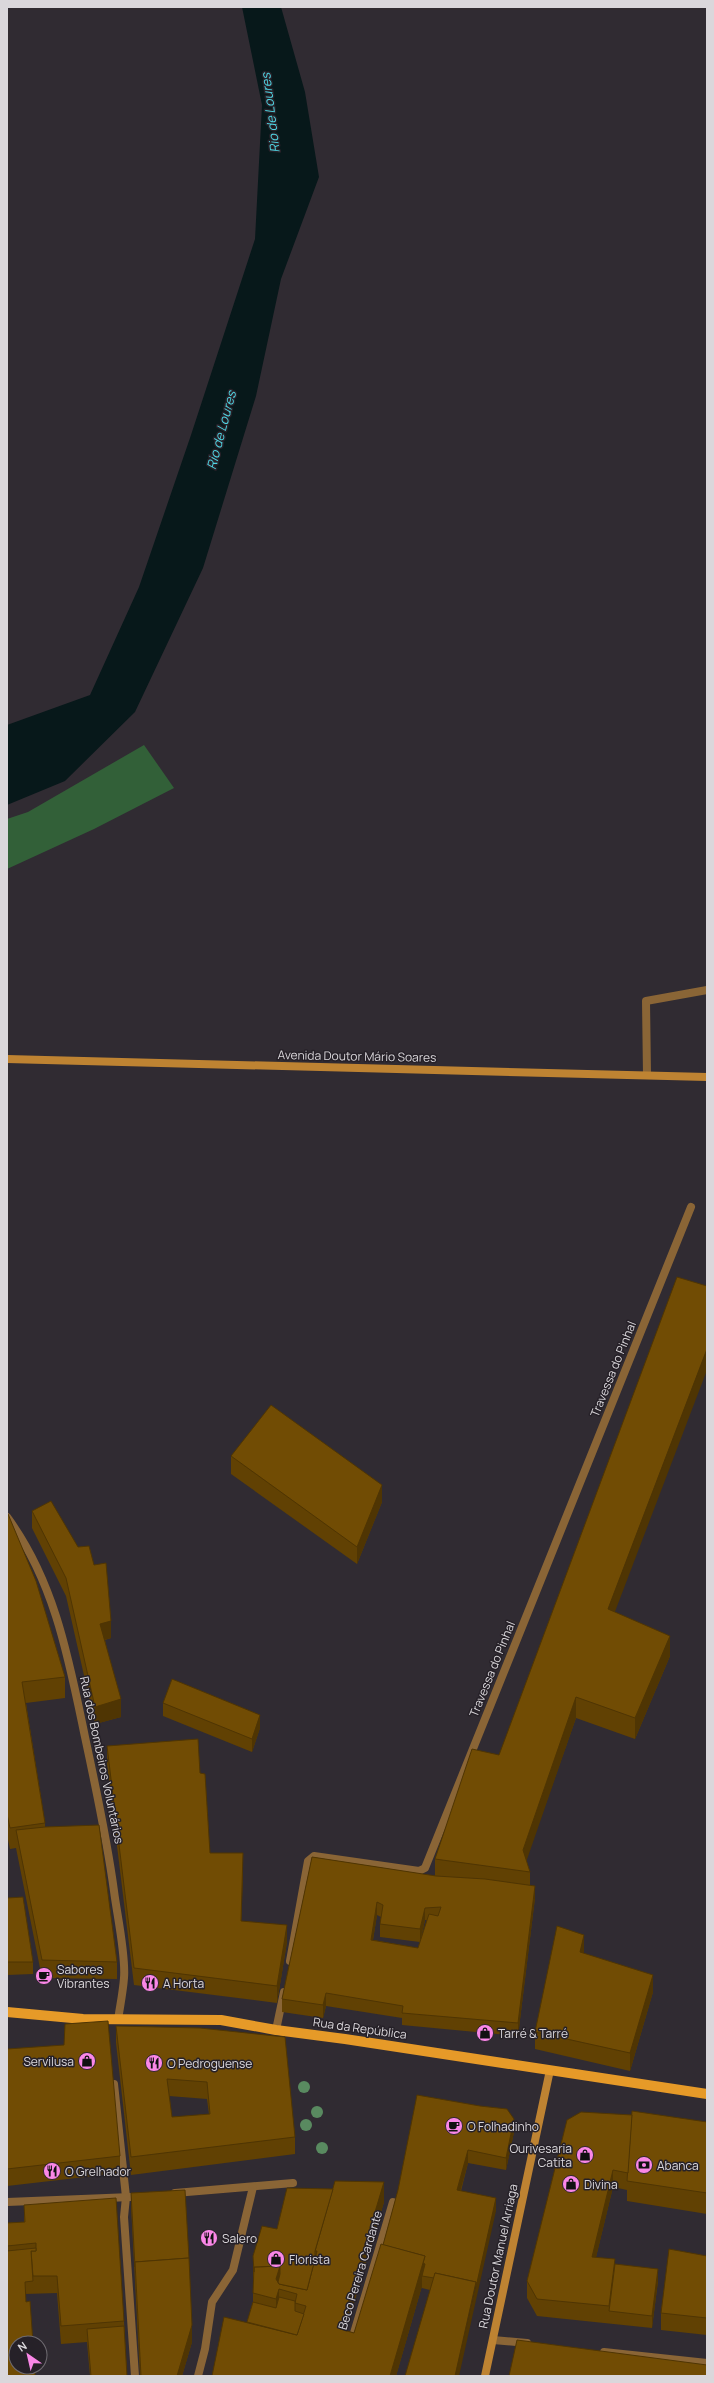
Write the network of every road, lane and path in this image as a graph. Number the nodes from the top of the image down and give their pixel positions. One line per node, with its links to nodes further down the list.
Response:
1 (707, 990): 3 (street)
2 (7, 1060): 3 (street, Avenida Doutor Mário Soares)
3 (647, 1075): 4 (street, Avenida Doutor Mário Soares)
4 (707, 1076)
5 (691, 1207): 7 (street, Travessa do Pinhal)
6 (7, 1517): 10 (street, Rua dos Bombeiros Voluntários)
7 (289, 1969)
8 (286, 1984): 11 (street)
9 (7, 2012): 10 (main road, Rua da República)
10 (118, 2020): 11 (main road, Rua da República)
11 (276, 2030): 12 (main road, Rua da República)
12 (550, 2070): 14 (main road, Rua da República); 22 (street, Rua Doutor Manuel Arriaga)
13 (113, 2074): 19 (street)
14 (707, 2094)
15 (294, 2183): 16 (street)
16 (253, 2187): 17 (street); 28 (street)
17 (166, 2194)
18 (142, 2196): 19 (street)
19 (126, 2197): 20 (street); 27 (street)
20 (7, 2202)
21 (394, 2202): 24 (street, Beco Pereira Cardante)
22 (493, 2340): 23 (street); 29 (street, Rua Doutor Manuel Arriaga)
23 (532, 2344)
24 (350, 2346)
25 (596, 2351): 26 (street)
26 (707, 2363)
27 (136, 2376)
28 (198, 2376)
29 (485, 2376)

